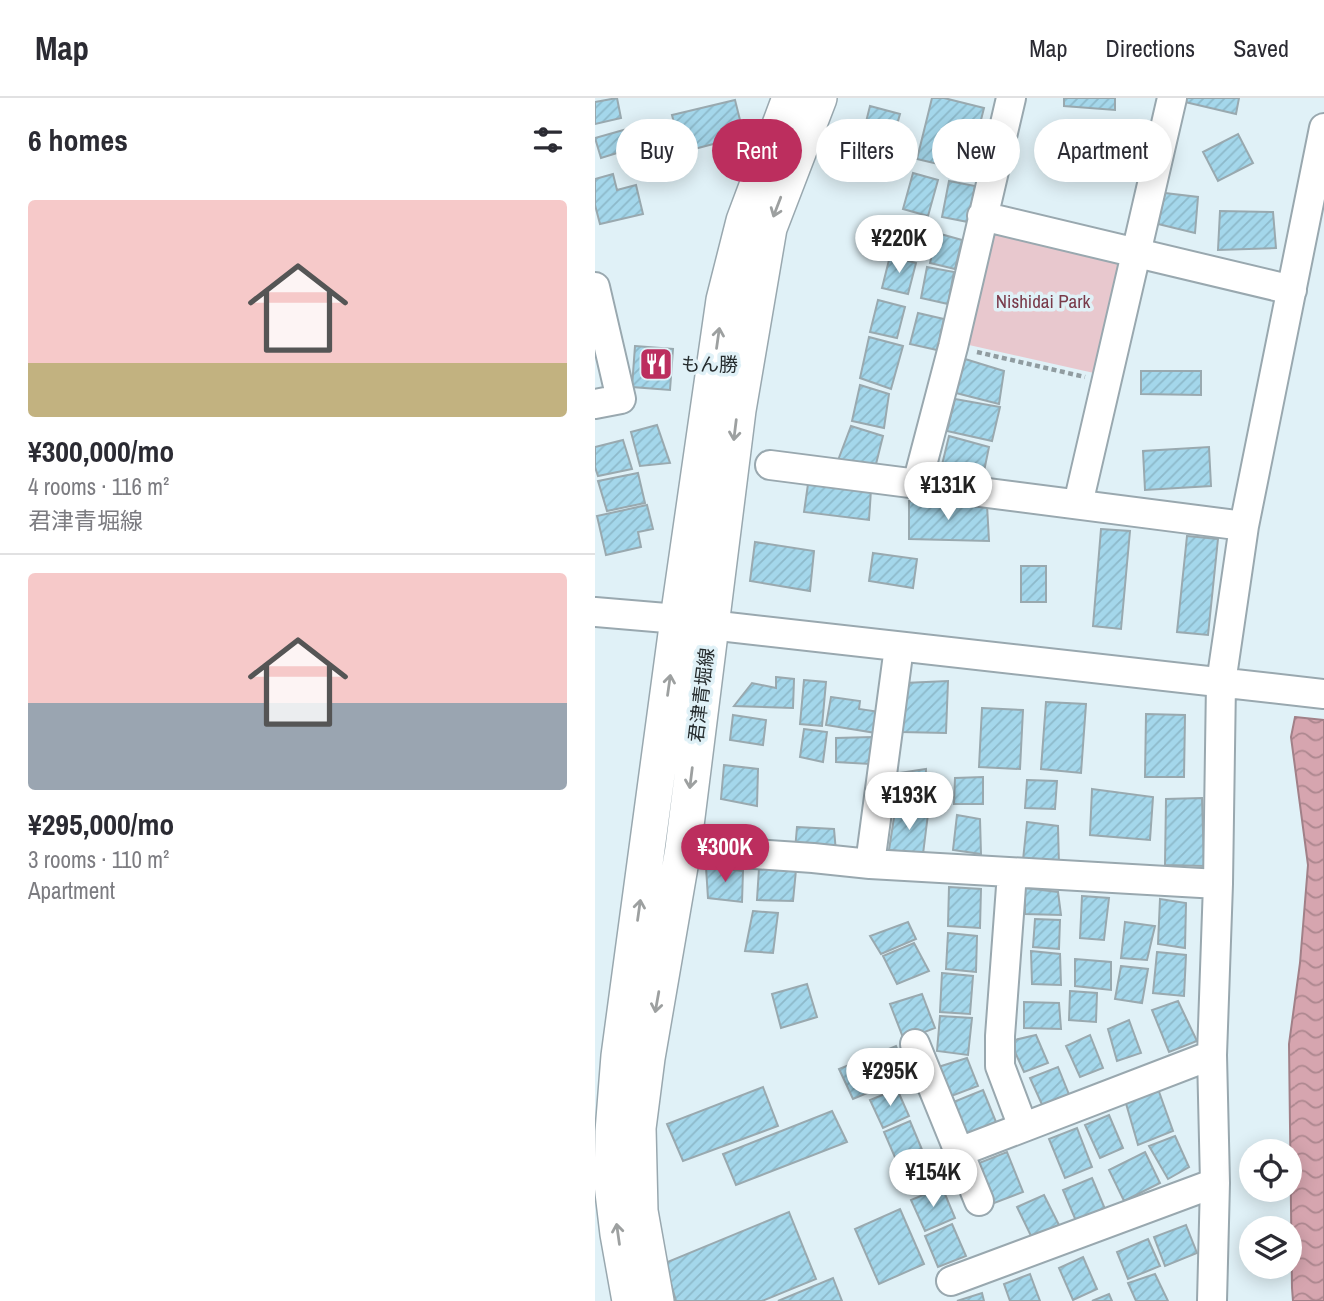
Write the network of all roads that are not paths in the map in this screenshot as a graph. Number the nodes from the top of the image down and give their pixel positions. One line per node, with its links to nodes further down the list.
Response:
1 (790, 98): 16 (main road, 君津青堀線, one-way to 1)
2 (820, 98): 16 (main road, 君津青堀線, one-way to 16)
3 (1011, 98): 6 (street)
4 (1171, 98): 7 (street)
5 (1324, 128): 9 (street)
6 (982, 216): 7 (street); 12 (street)
7 (1136, 253): 9 (street); 13 (street)
8 (595, 287): 10 (street)
9 (1291, 290): 14 (street)
10 (595, 404)
11 (770, 465): 12 (street)
12 (917, 484): 13 (street)
13 (1078, 505): 14 (street)
14 (1244, 526): 18 (street)
15 (595, 612): 16 (street)
16 (694, 622): 17 (street); 20 (main road, 君津青堀線, one-way to 20); 31 (main road, 君津青堀線, one-way to 16)
17 (899, 647): 18 (street); 21 (street)
18 (1232, 685): 19 (street); 23 (street)
19 (1324, 694)
20 (683, 849): 21 (street); 32 (main road, 君津青堀線, one-way to 32)
21 (870, 864): 22 (street)
22 (1012, 873): 23 (street); 26 (street)
23 (1218, 884): 25 (street)
24 (915, 1044): 27 (street)
25 (1212, 1055): 26 (street); 28 (street)
26 (1023, 1127): 27 (street)
27 (959, 1152): 29 (street)
28 (1216, 1183): 30 (street); 33 (street)
29 (979, 1201)
30 (951, 1281)
31 (630, 1301)
32 (656, 1301)
33 (1212, 1301)

